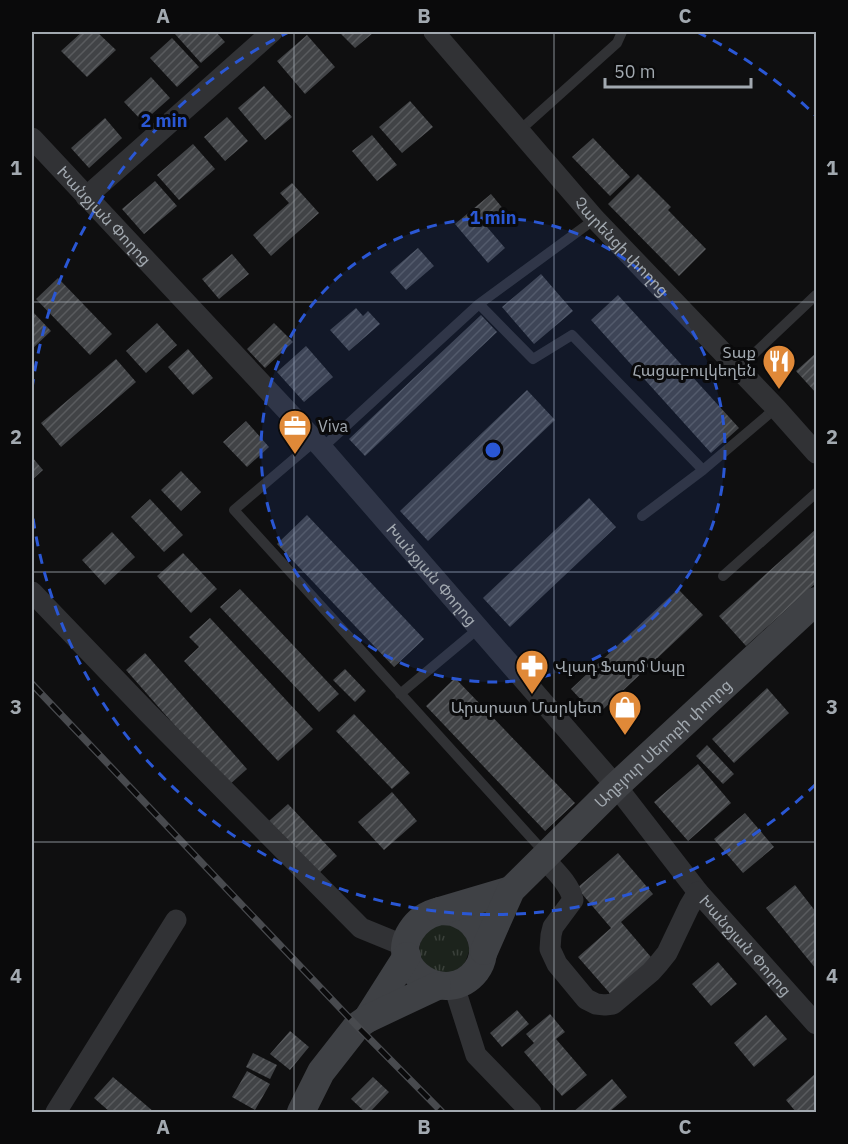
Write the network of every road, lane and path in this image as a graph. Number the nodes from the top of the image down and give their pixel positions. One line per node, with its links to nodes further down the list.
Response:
1 (272, 32): 6 (street)
2 (434, 32): 4 (street, Չարենցի փողոց)
3 (622, 32): 4 (lane)
4 (519, 131): 7 (street, Չարենցի փողոց)
5 (32, 138): 6 (street, Խանջյան Փողոց)
6 (86, 197): 13 (street, Խանջյան Փողոց)
7 (595, 219): 9 (lane); 10 (street, Չարենցի փողոց)
8 (816, 295): 10 (lane)
9 (479, 304): 13 (lane); 14 (lane)
10 (738, 369): 11 (street, Չարենցի փողոց)
11 (776, 408): 12 (street, Չարենցի փողոց); 14 (lane)
12 (813, 443)
13 (319, 445): 20 (street, Խանջյան Փողոց); 21 (lane)
14 (704, 470): 16 (lane)
15 (816, 493): 17 (lane)
16 (642, 516)
17 (723, 576)
18 (32, 592): 28 (street)
19 (816, 601): 22 (main road, Աղբյուր Սերոբի փողոց)
20 (479, 628): 21 (lane); 22 (street, Խանջյան Փողոց)
21 (400, 694): 23 (lane)
22 (616, 786): 23 (main road, Աղբյուր Սերոբի փողոց); 25 (street, Խանջյան Փողոց)
23 (545, 856): 24 (main road, Աղբյուր Սերոբի փողոց); 25 (street)
24 (512, 890): 26 (main road); 29 (main road)
25 (699, 892): 32 (street, Խանջյան Փողոց)
26 (440, 911): 28 (main road); 29 (main road)
27 (176, 920): 33 (street)
28 (406, 951): 30 (main road); 31 (main road)
29 (484, 951): 30 (main road)
30 (445, 986): 31 (main road); 35 (street)
31 (368, 1019): 34 (main road)
32 (816, 1024)
33 (56, 1113)
34 (301, 1113)
35 (531, 1113)

